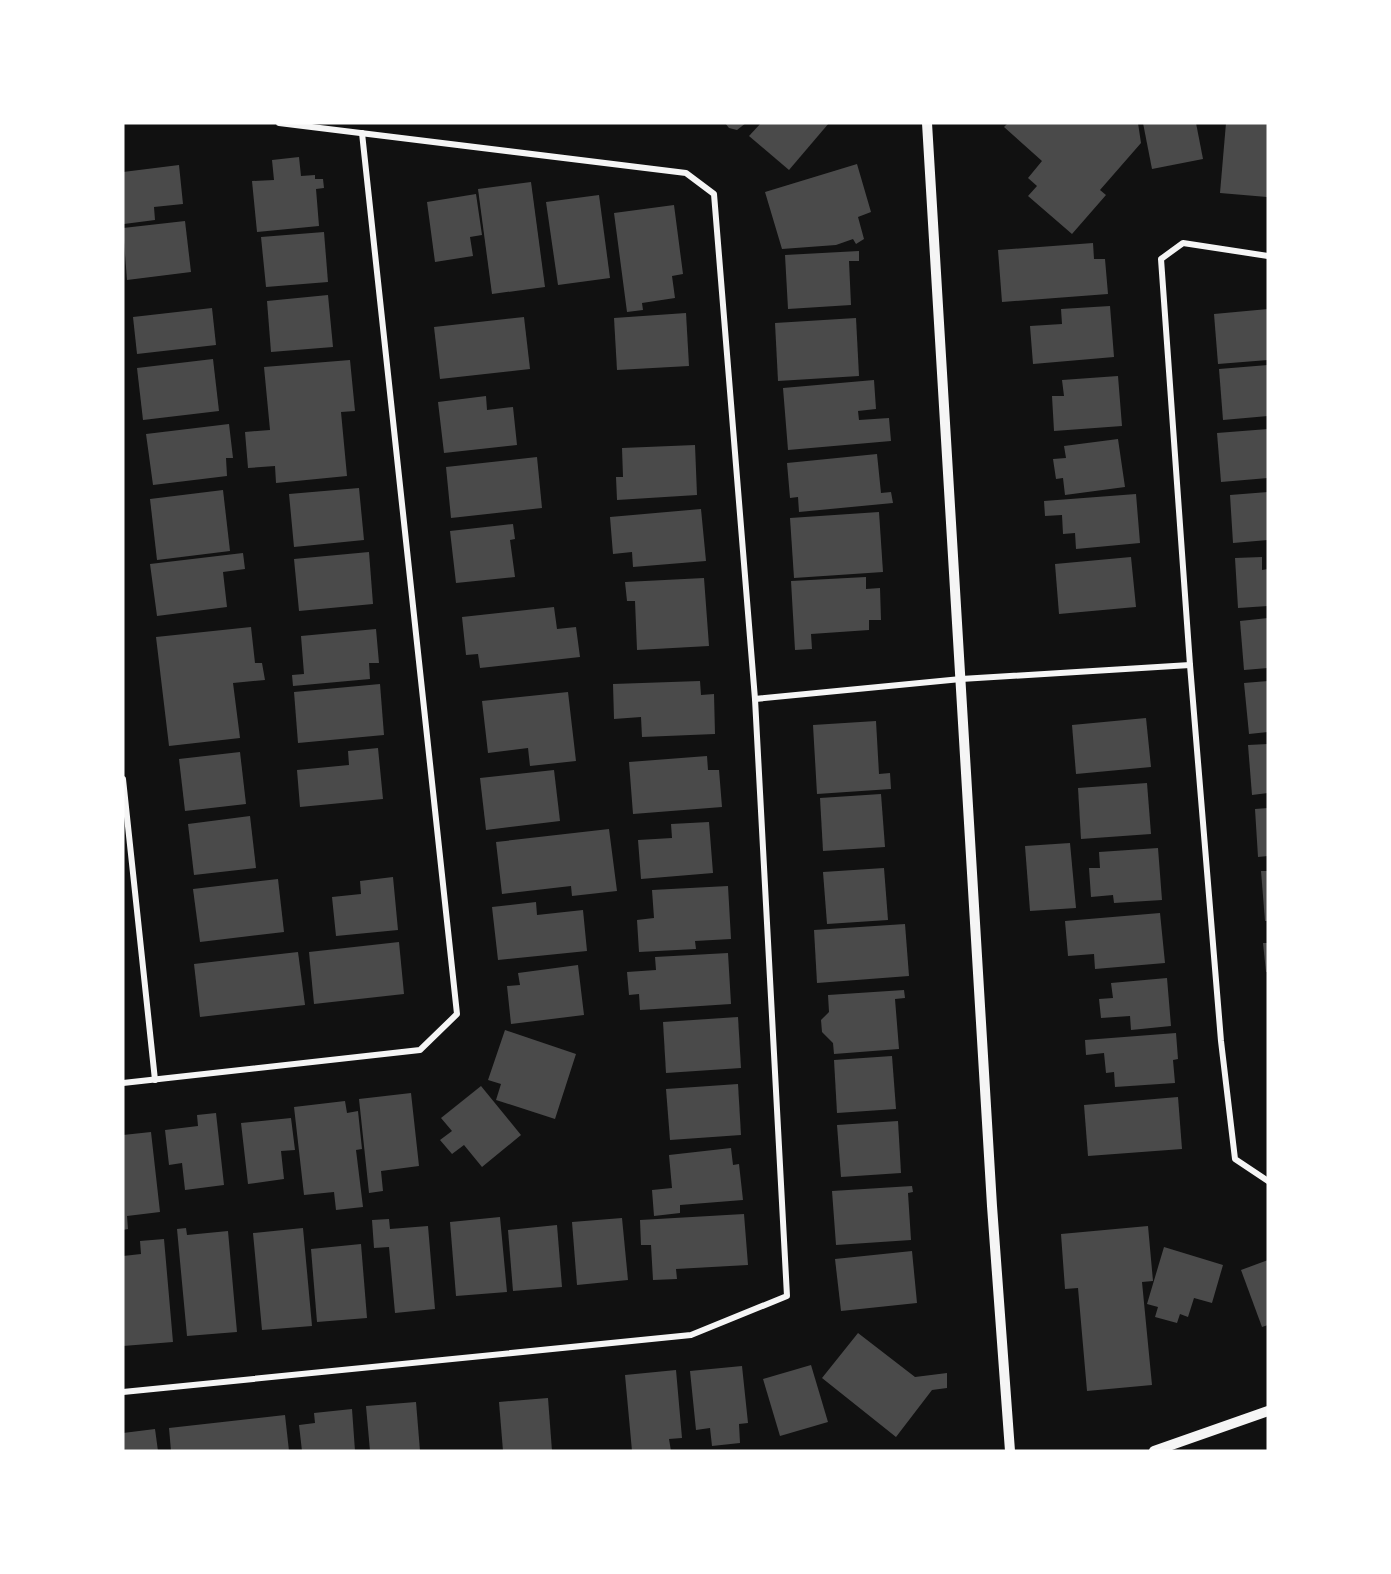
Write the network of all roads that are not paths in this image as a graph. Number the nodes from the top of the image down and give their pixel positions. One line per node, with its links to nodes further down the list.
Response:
1 (279, 123): 3 (street)
2 (927, 123): 6 (street)
3 (362, 133): 7 (street); 9 (street)
4 (1268, 256): 5 (street)
5 (1190, 665): 6 (street); 11 (street)
6 (961, 679): 7 (street); 14 (street)
7 (755, 699): 12 (street)
8 (123, 779): 9 (street)
9 (155, 1080): 10 (street)
10 (123, 1083)
11 (1268, 1181)
12 (123, 1392)
13 (1268, 1411): 15 (street)
14 (1010, 1451)
15 (1154, 1451)

